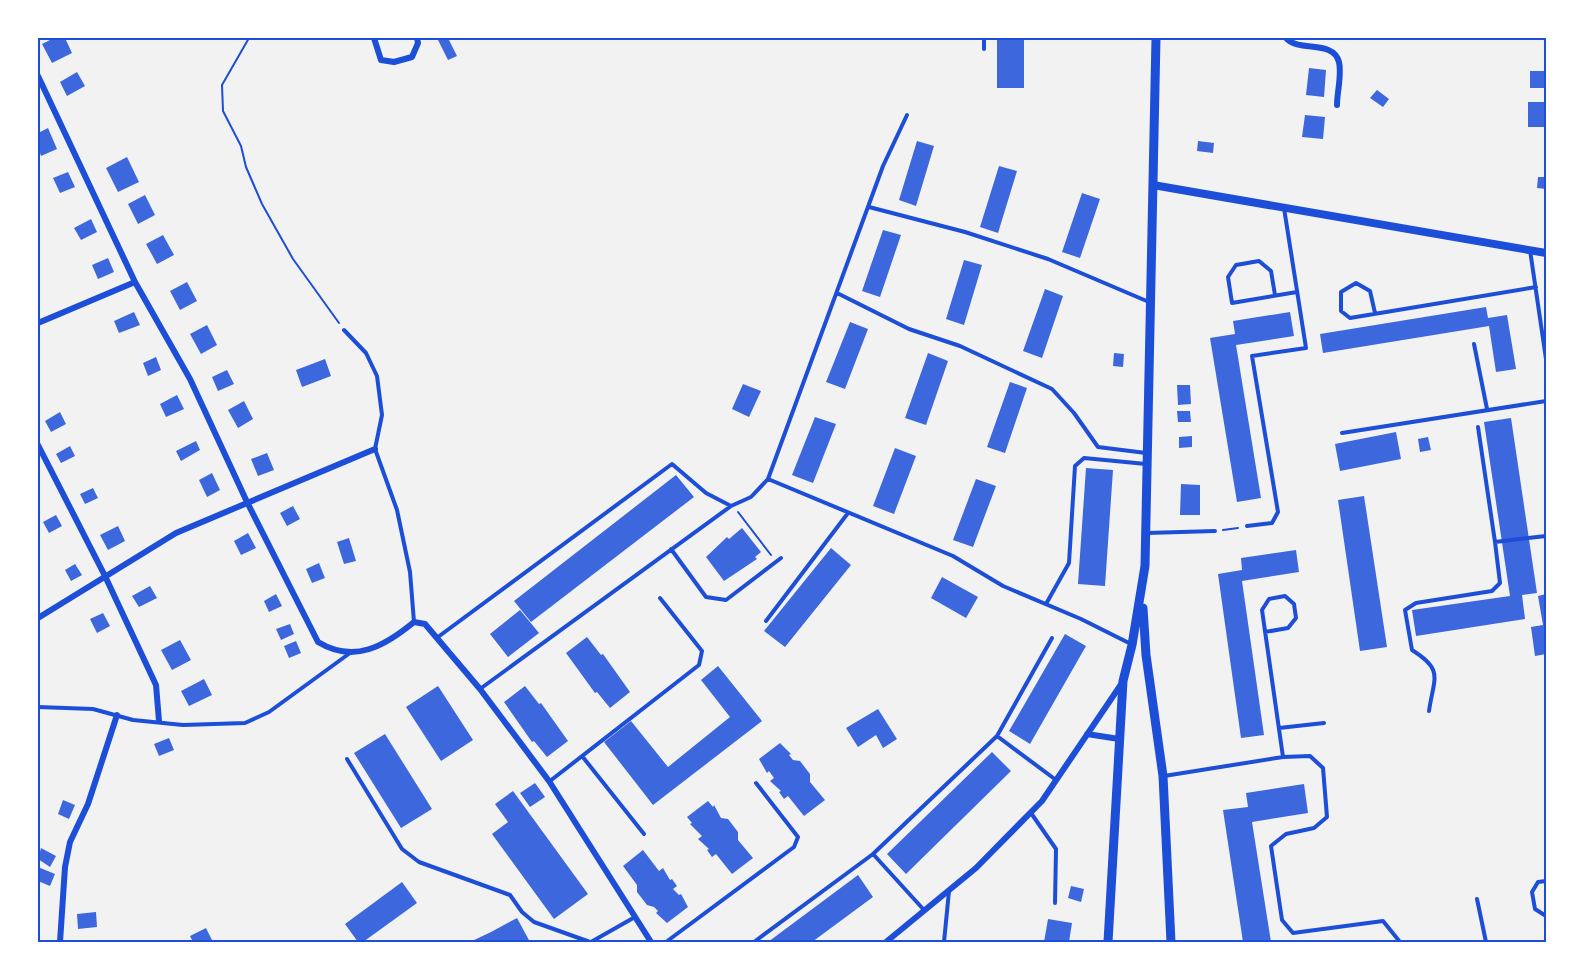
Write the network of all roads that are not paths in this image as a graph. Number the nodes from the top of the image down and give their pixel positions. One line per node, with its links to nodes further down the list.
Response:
1 (374, 38): 2 (street)
2 (417, 38)
3 (984, 38): 6 (lane)
4 (1156, 38): 10 (main road)
5 (1286, 38): 8 (street)
6 (984, 49)
7 (38, 76): 15 (street)
8 (1337, 105)
9 (907, 115): 11 (lane)
10 (1153, 185): 12 (street); 20 (main road)
11 (868, 207): 18 (lane); 20 (lane)
12 (1284, 207): 13 (street); 17 (lane)
13 (1530, 250): 14 (street); 16 (lane)
14 (1546, 252)
15 (135, 282): 22 (street); 35 (street)
16 (1536, 287): 21 (lane); 25 (lane)
17 (1297, 292): 19 (lane); 38 (lane)
18 (837, 293): 32 (lane); 34 (lane)
19 (1275, 295): 19 (lane)
20 (1150, 302): 32 (main road)
21 (1375, 313): 21 (lane)
22 (38, 323)
23 (344, 330): 31 (lane)
24 (1474, 344): 27 (lane)
25 (1546, 359)
26 (1546, 401): 27 (lane)
27 (1486, 409): 29 (lane)
28 (1478, 427): 42 (lane)
29 (1342, 433)
30 (38, 445): 45 (street)
31 (375, 449): 35 (street); 51 (lane)
32 (1146, 453): 33 (main road)
33 (1146, 464): 40 (main road); 48 (lane)
34 (768, 479): 36 (lane); 37 (lane)
35 (247, 502): 45 (street); 56 (street)
36 (732, 506): 43 (lane); 53 (lane)
37 (848, 513): 48 (lane); 50 (lane)
38 (1246, 526)
39 (1215, 531): 40 (lane)
40 (1145, 533): 46 (main road)
41 (1546, 536): 42 (lane)
42 (1495, 542): 60 (lane)
43 (671, 549): 44 (lane); 58 (lane)
44 (781, 558)
45 (105, 576): 49 (street); 62 (street)
46 (1142, 591): 55 (main road); 71 (main road)
47 (660, 598): 68 (lane)
48 (1046, 604): 55 (lane)
49 (38, 618)
50 (766, 621)
51 (414, 622): 53 (street); 56 (street)
52 (1265, 632): 52 (lane); 64 (lane)
53 (438, 637): 58 (street)
54 (1052, 638): 66 (lane)
55 (1132, 645): 57 (main road)
56 (350, 653): 62 (lane)
57 (1123, 681): 65 (street); 67 (main road)
58 (480, 689): 73 (street)
59 (38, 707): 61 (lane)
60 (1429, 711)
61 (117, 715): 62 (lane); 85 (street)
62 (159, 721)
63 (1324, 723): 64 (lane)
64 (1279, 728): 69 (lane)
65 (1087, 734): 67 (street); 72 (street)
66 (997, 736): 72 (lane); 77 (lane)
67 (1119, 739): 92 (main road)
68 (582, 756): 73 (lane); 76 (lane)
69 (1284, 757): 71 (lane); 94 (lane)
70 (347, 759): 86 (lane)
71 (1163, 776): 93 (main road)
72 (1056, 780): 75 (street)
73 (549, 781): 84 (street)
74 (756, 783): 88 (lane)
75 (1031, 813): 79 (street); 81 (lane)
76 (644, 834)
77 (873, 855): 82 (lane); 89 (lane)
78 (1546, 881): 83 (lane)
79 (950, 890): 82 (street); 91 (lane)
80 (1477, 899): 95 (lane)
81 (1055, 903)
82 (925, 910): 90 (street)
83 (1546, 916)
84 (635, 917): 86 (lane); 87 (street)
85 (60, 942)
86 (591, 942)
87 (651, 942)
88 (666, 942)
89 (754, 942)
90 (886, 942)
91 (944, 942)
92 (1108, 942)
93 (1171, 942)
94 (1400, 942)
95 (1486, 942)

